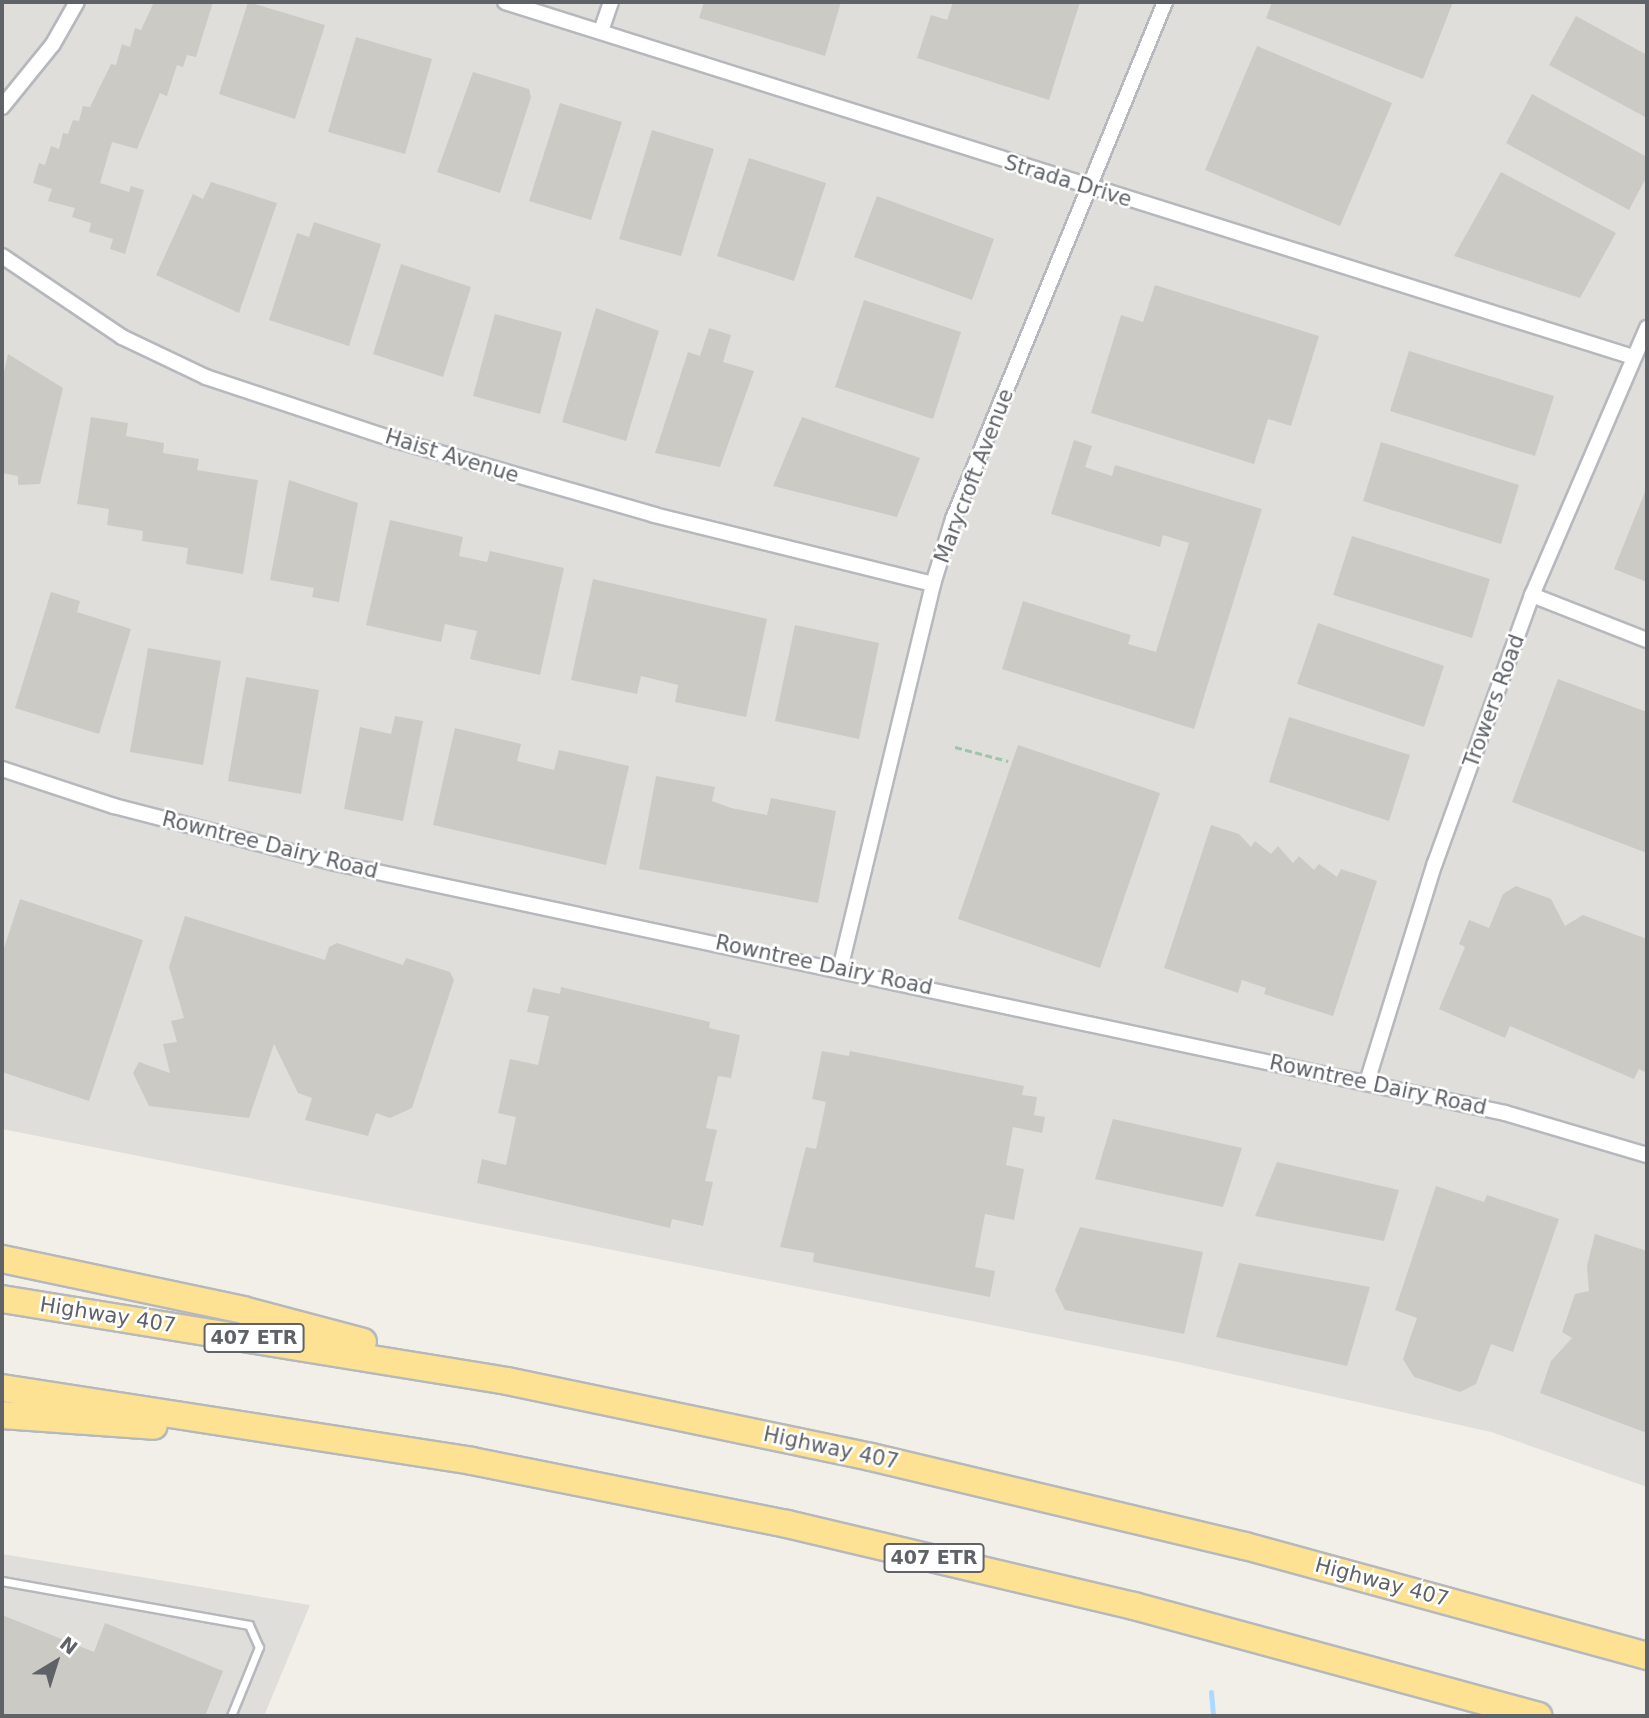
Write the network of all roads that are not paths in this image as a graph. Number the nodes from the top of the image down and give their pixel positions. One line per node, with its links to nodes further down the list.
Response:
1 (77, 2): 6 (street)
2 (505, 2): 5 (street, Strada Drive)
3 (611, 2): 5 (street)
4 (1165, 2): 7 (street, Marycroft Avenue)
5 (601, 31): 7 (street, Strada Drive)
6 (2, 107)
7 (1090, 189): 10 (street, Strada Drive); 11 (street, Marycroft Avenue)
8 (2, 256): 11 (street, Haist Avenue)
9 (1647, 328): 10 (street, Trowers Road)
10 (1633, 357): 12 (street, Trowers Road)
11 (933, 584): 15 (street, Marycroft Avenue)
12 (1532, 595): 13 (street); 16 (street, Trowers Road)
13 (1647, 640)
14 (2, 769): 15 (street, Rowntree Dairy Road)
15 (840, 969): 16 (street, Rowntree Dairy Road)
16 (1367, 1082): 17 (street, Rowntree Dairy Road)
17 (1647, 1155)
18 (2, 1259): 20 (highway)
19 (2, 1299): 20 (highway, Highway 407 / 407 ETR)
20 (507, 1381): 25 (highway, Highway 407 / 407 ETR)
21 (2, 1388): 23 (highway, 407 ETR)
22 (2, 1415): 23 (highway)
23 (322, 1435): 27 (highway, 407 ETR)
24 (2, 1581): 26 (lane)
25 (1647, 1656)
26 (231, 1716)
27 (1538, 1716)

